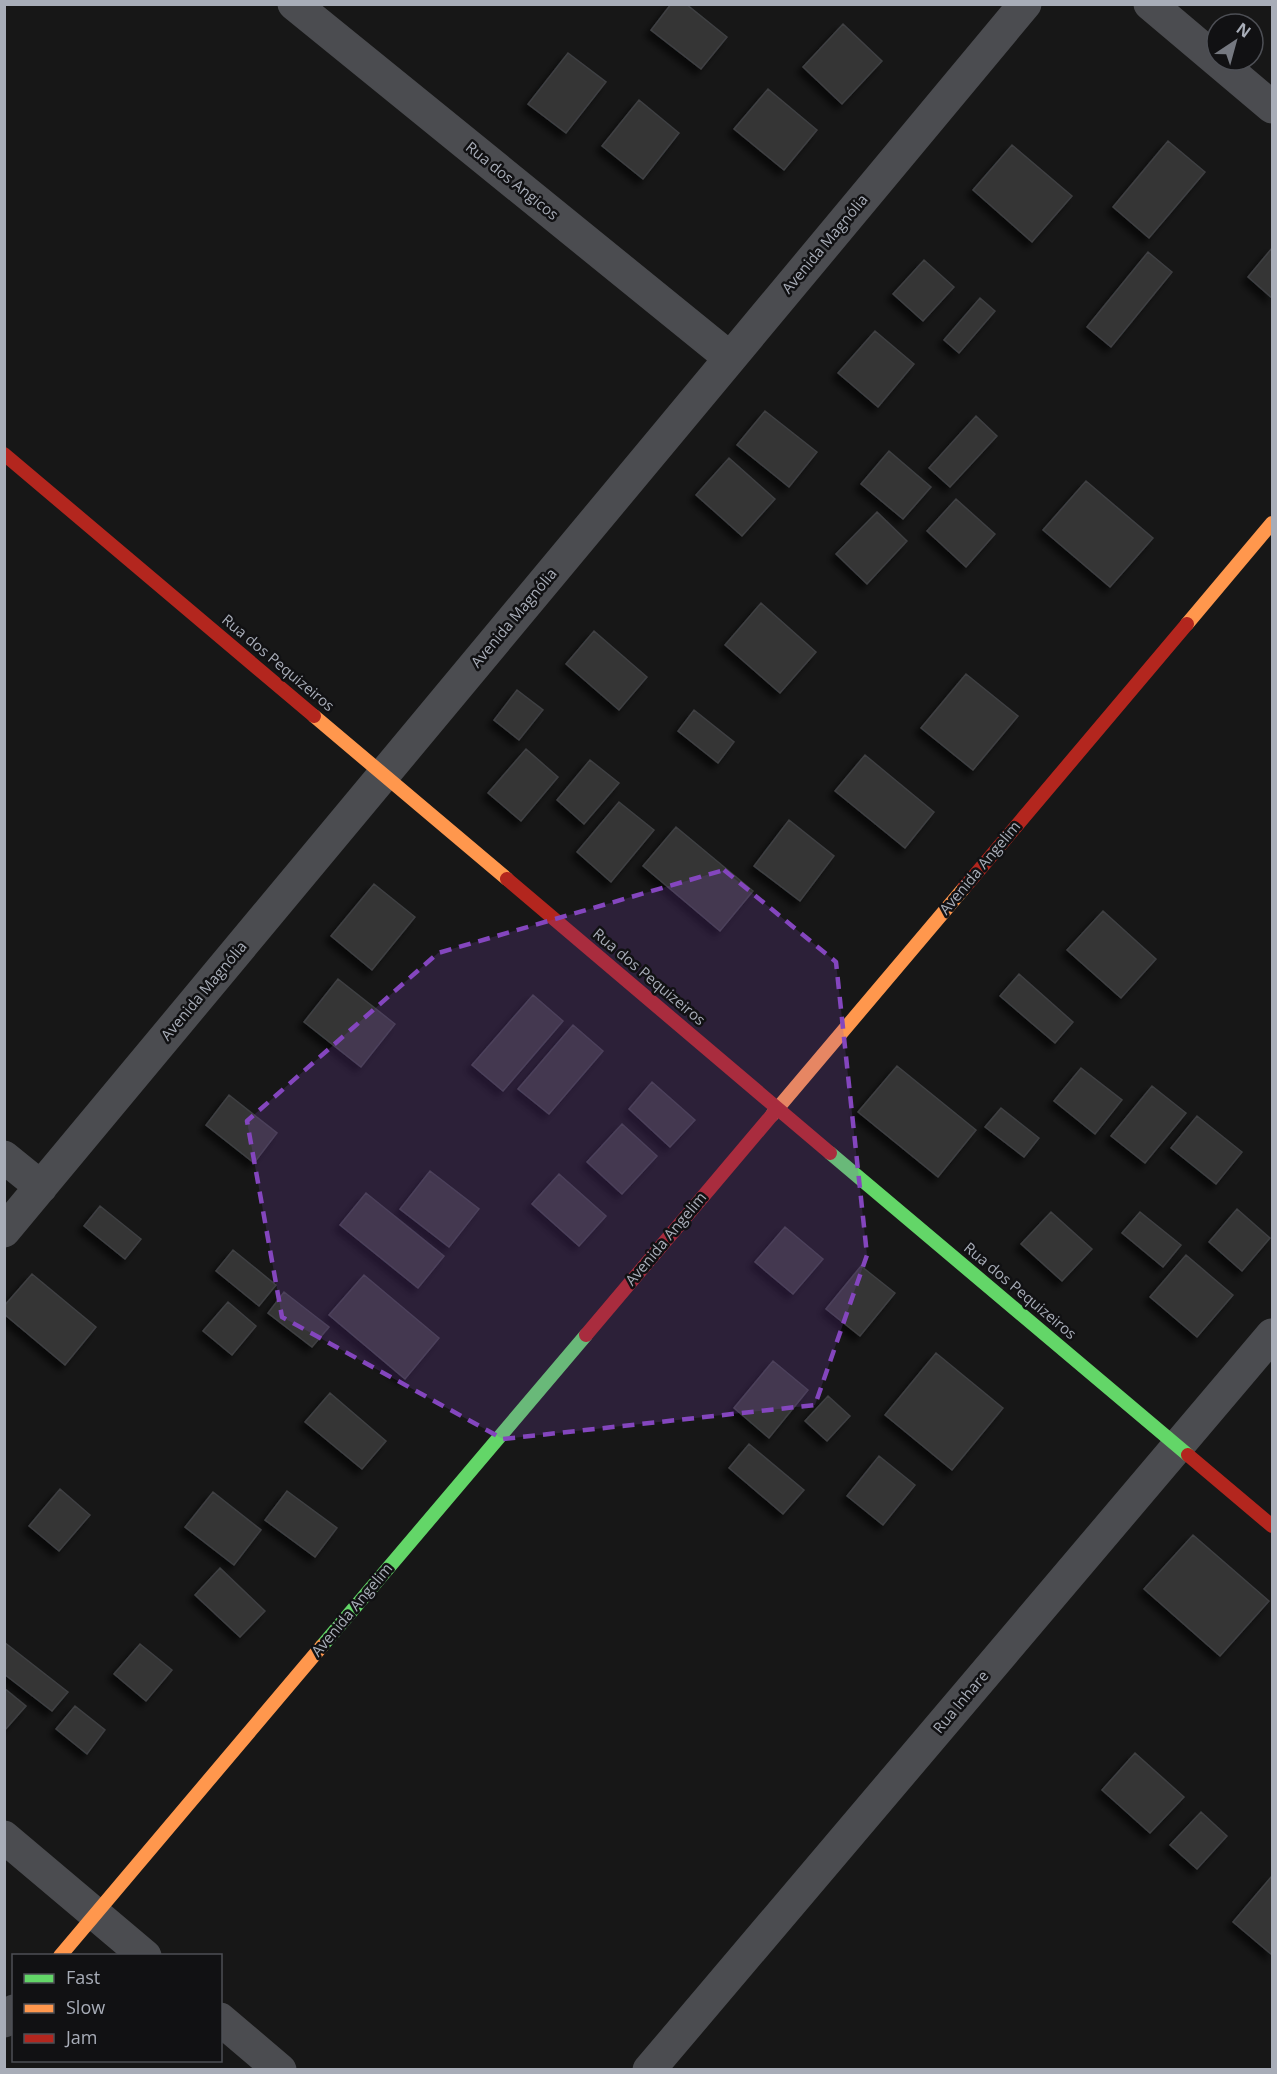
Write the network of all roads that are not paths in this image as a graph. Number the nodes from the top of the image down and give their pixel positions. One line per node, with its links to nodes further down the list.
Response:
1 (294, 4): 5 (street, Rua dos Angicos)
2 (1025, 4): 5 (street, Avenida Magnólia)
3 (1150, 4): 4 (street)
4 (1272, 107)
5 (730, 358): 8 (street, Avenida Magnólia)
6 (4, 454): 8 (street, Rua dos Pequizeiros)
7 (1272, 523): 9 (street, Avenida Angelim)
8 (384, 775): 9 (street, Rua dos Pequizeiros); 11 (street, Avenida Magnólia)
9 (778, 1107): 14 (street, Rua dos Pequizeiros); 17 (street, Avenida Angelim)
10 (4, 1157): 11 (street)
11 (41, 1187): 12 (street, Avenida Magnólia)
12 (4, 1231)
13 (1272, 1335): 14 (street, Rua Inhare)
14 (1178, 1446): 15 (street, Rua dos Pequizeiros); 22 (street, Rua Inhare)
15 (1272, 1526)
16 (4, 1837): 17 (street)
17 (95, 1914): 18 (street, Avenida Angelim); 19 (street)
18 (62, 1954)
19 (143, 1954)
20 (222, 2021): 21 (street)
21 (280, 2070)
22 (649, 2070)

